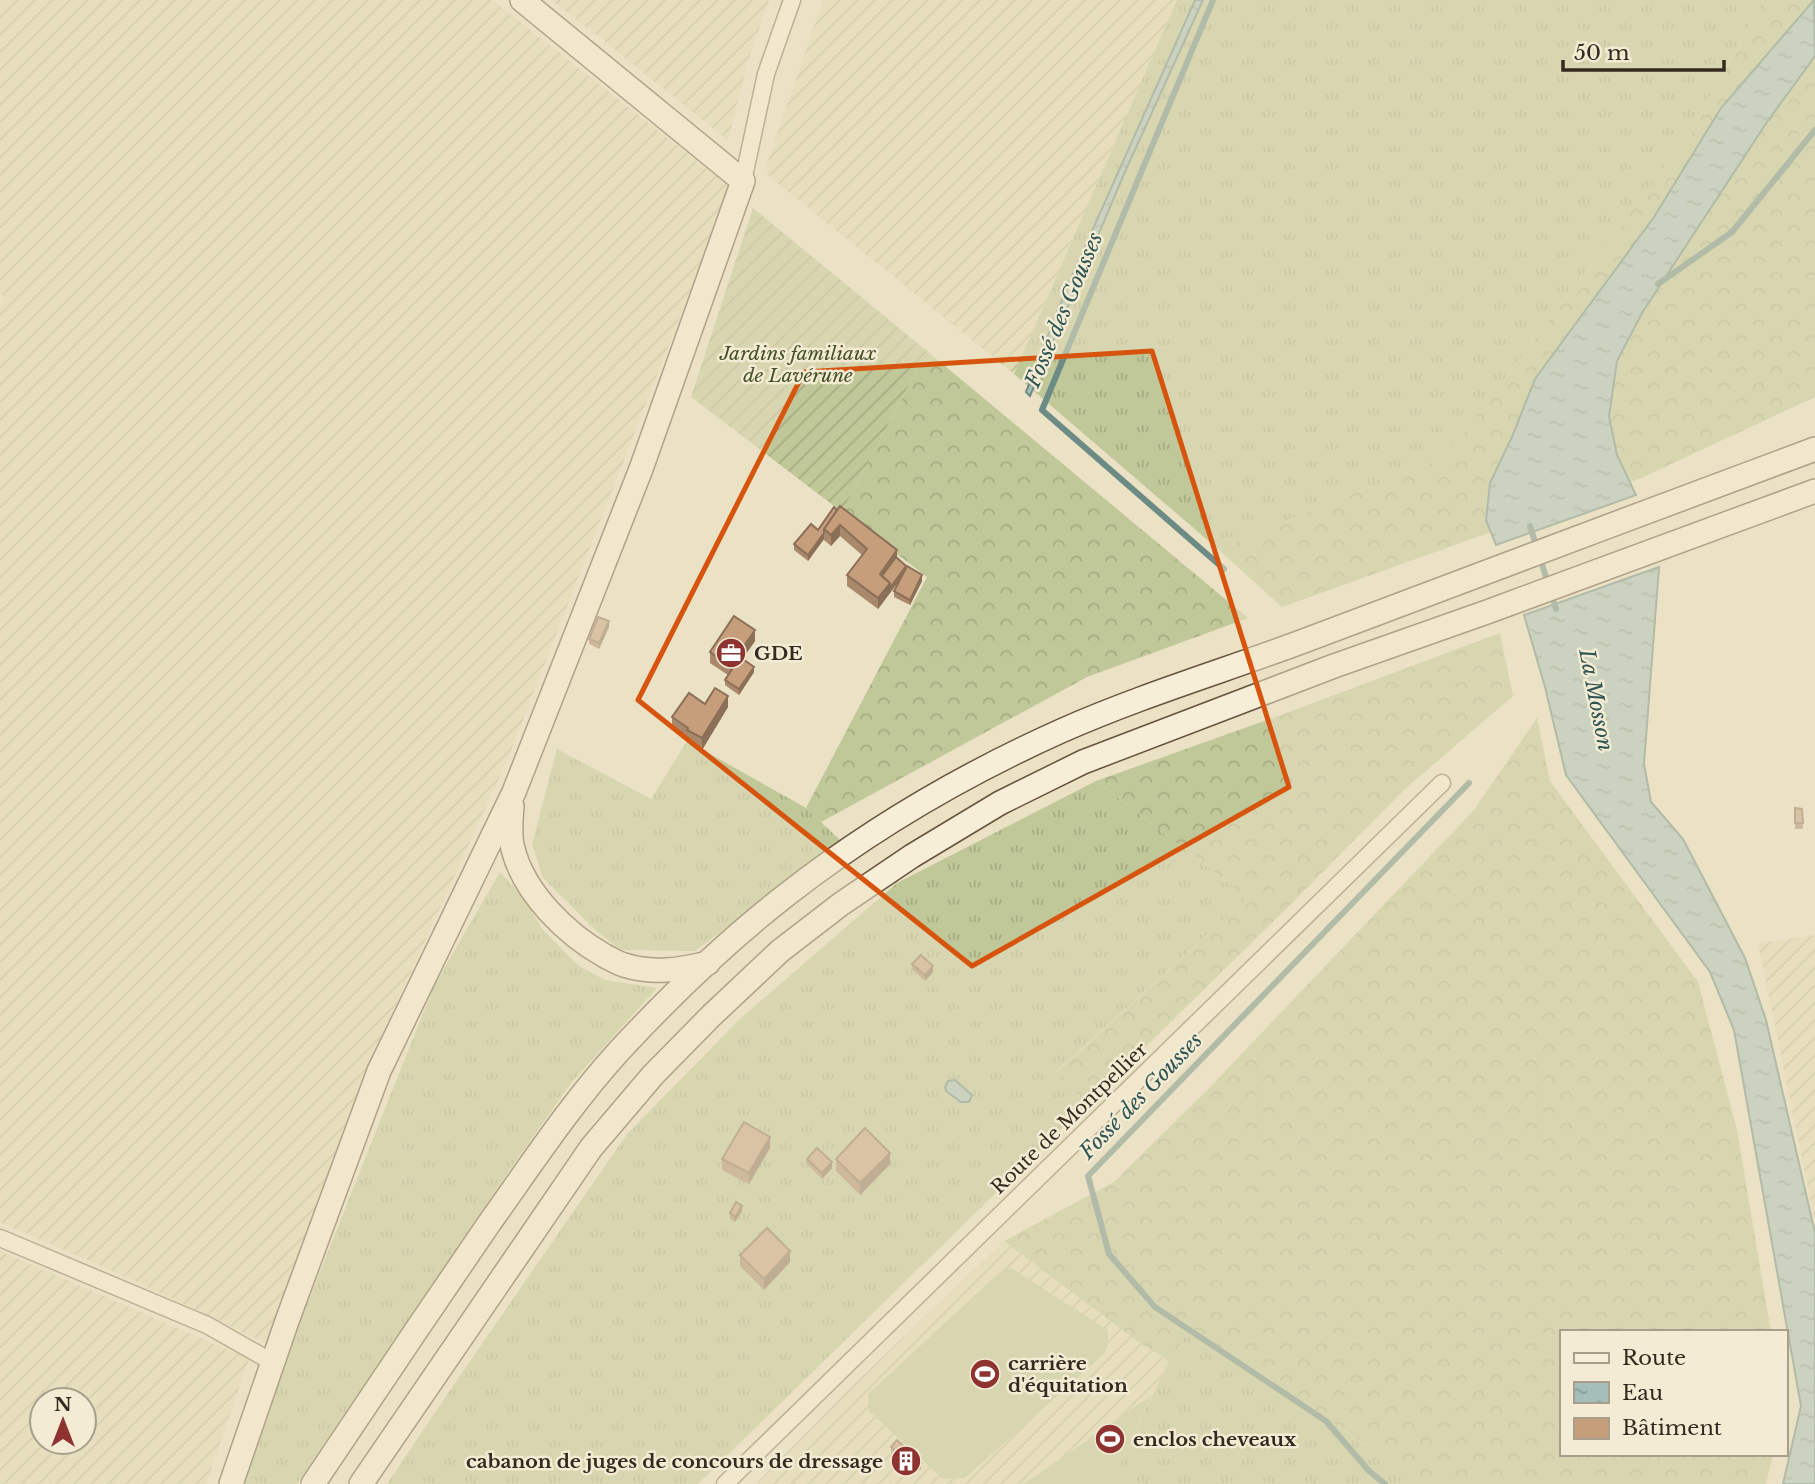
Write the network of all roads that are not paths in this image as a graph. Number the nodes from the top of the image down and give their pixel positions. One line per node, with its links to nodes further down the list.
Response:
1 (522, 0): 3 (main road)
2 (792, 0): 3 (street)
3 (743, 181): 7 (main road)
4 (1815, 449): 10 (main road)
5 (1815, 491): 15 (main road)
6 (1442, 783): 16 (street, Route de Montpellier)
7 (514, 792): 8 (main road); 9 (main road)
8 (512, 847): 9 (main road); 10 (main road)
9 (477, 868): 12 (main road)
10 (708, 963): 14 (main road)
11 (0, 1238): 12 (street)
12 (272, 1362): 13 (main road)
13 (231, 1484)
14 (313, 1484)
15 (361, 1484)
16 (725, 1484)

